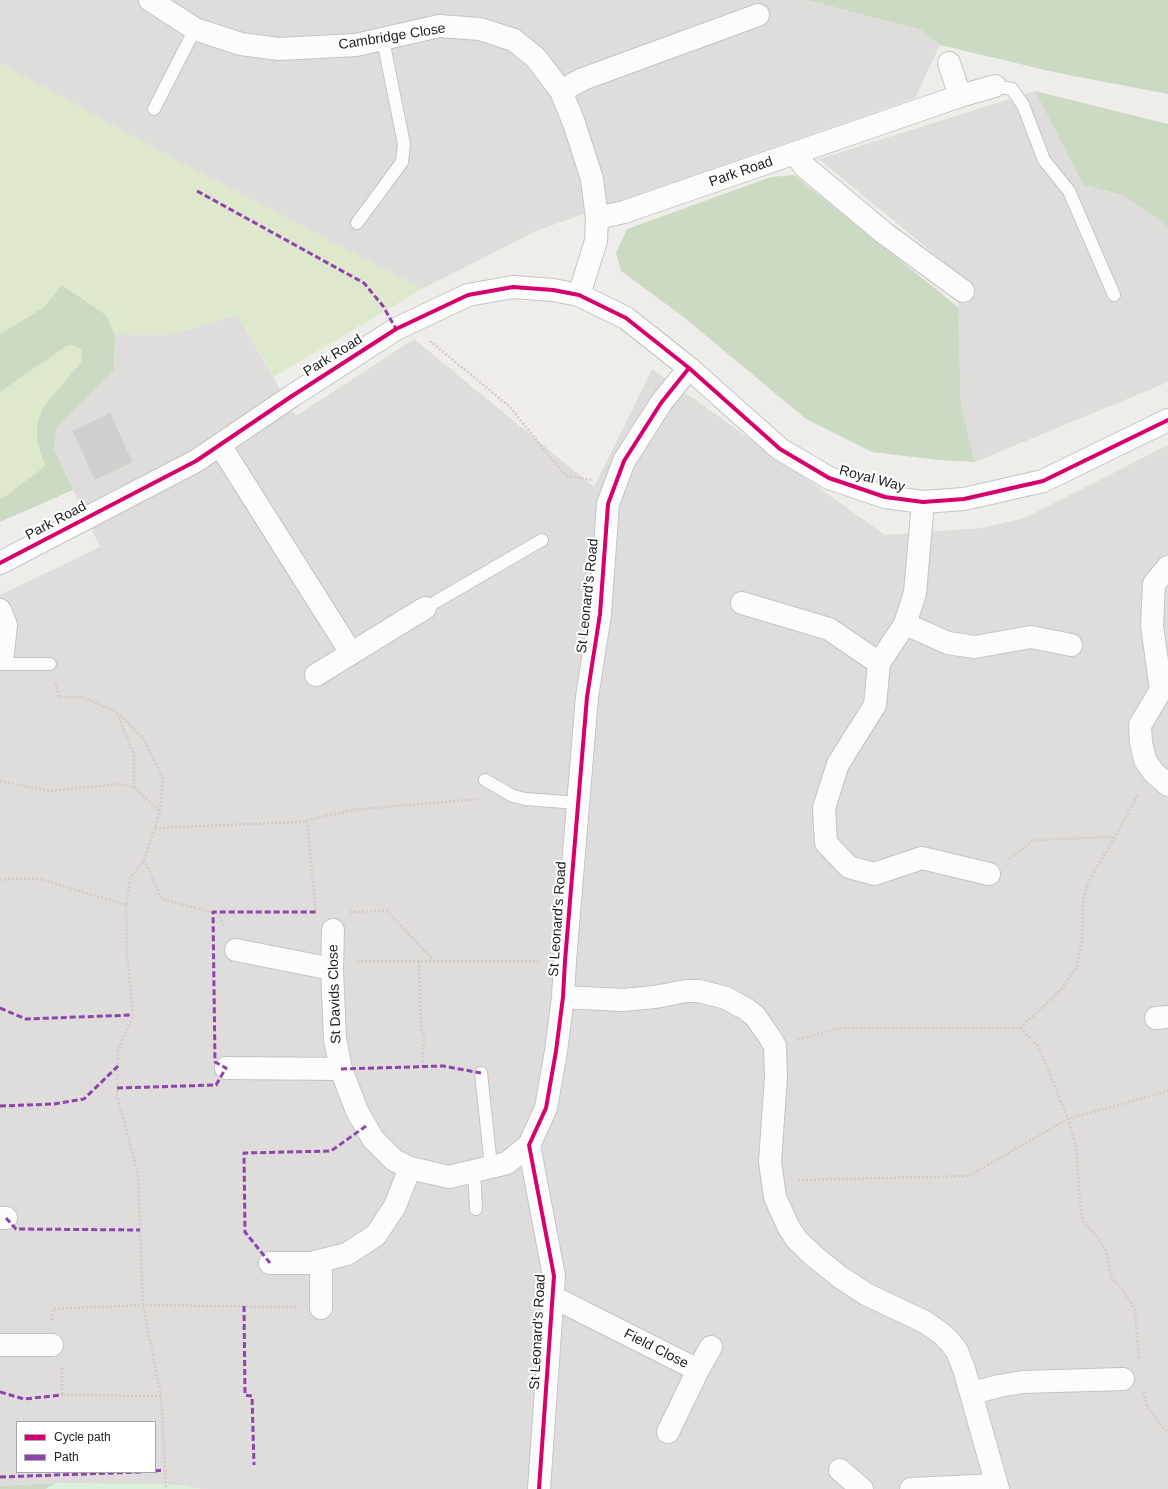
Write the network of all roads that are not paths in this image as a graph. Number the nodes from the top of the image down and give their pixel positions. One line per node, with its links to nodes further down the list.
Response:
1 (150, 0): 3 (street, Cambridge Close)
2 (758, 15): 7 (street)
3 (195, 29): 4 (street, Cambridge Close); 9 (lane)
4 (383, 40): 7 (street, Cambridge Close); 12 (lane)
5 (948, 63): 8 (street)
6 (995, 86): 8 (street, Park Road); 15 (lane)
7 (562, 91): 11 (street, Cambridge Close)
8 (960, 96): 10 (street, Park Road)
9 (154, 109)
10 (795, 153): 11 (street, Park Road); 13 (street)
11 (597, 218): 14 (street)
12 (357, 223)
13 (963, 291)
14 (579, 296): 16 (street, Park Road); 18 (street, Park Road)
15 (1114, 296)
16 (689, 368): 19 (street, Royal Way); 36 (street, St Leonard's Road)
17 (1168, 420): 19 (street, Royal Way)
18 (220, 445): 21 (street, Park Road); 28 (street)
19 (923, 502): 26 (street)
20 (542, 540): 24 (lane)
21 (0, 563)
22 (1168, 566): 34 (street)
23 (742, 603): 30 (street)
24 (425, 608): 28 (street)
25 (0, 610): 29 (street)
26 (905, 624): 27 (street); 30 (street)
27 (1071, 645)
28 (351, 653): 33 (street)
29 (0, 659)
30 (879, 663): 37 (street)
31 (0, 664): 32 (lane)
32 (50, 664)
33 (316, 675)
34 (1161, 779)
35 (484, 780): 36 (lane)
36 (578, 803): 41 (street, St Leonard's Road)
37 (989, 874)
38 (329, 921): 40 (street, St Davids Close)
39 (236, 950): 40 (street)
40 (332, 965): 43 (street, St Davids Close)
41 (563, 997): 45 (street, St Leonard's Road); 58 (street)
42 (226, 1068): 43 (street)
43 (341, 1069): 46 (street, St Davids Close)
44 (481, 1073): 47 (lane)
45 (530, 1145): 47 (street, St Davids Close); 51 (street, St Leonard's Road)
46 (410, 1168): 47 (street, St Davids Close); 49 (street)
47 (482, 1169): 48 (lane)
48 (476, 1209)
49 (321, 1261): 50 (street); 52 (street)
50 (270, 1263)
51 (553, 1297): 56 (street, Field Close); 62 (street, St Leonard's Road)
52 (321, 1308)
53 (10, 1345): 54 (street)
54 (52, 1345)
55 (711, 1347): 56 (street)
56 (698, 1370): 59 (street, Field Close)
57 (1124, 1380): 58 (street)
58 (972, 1393): 61 (street)
59 (668, 1432)
60 (840, 1470): 63 (street)
61 (997, 1487): 64 (street)
62 (539, 1489)
63 (862, 1489)
64 (911, 1489)

